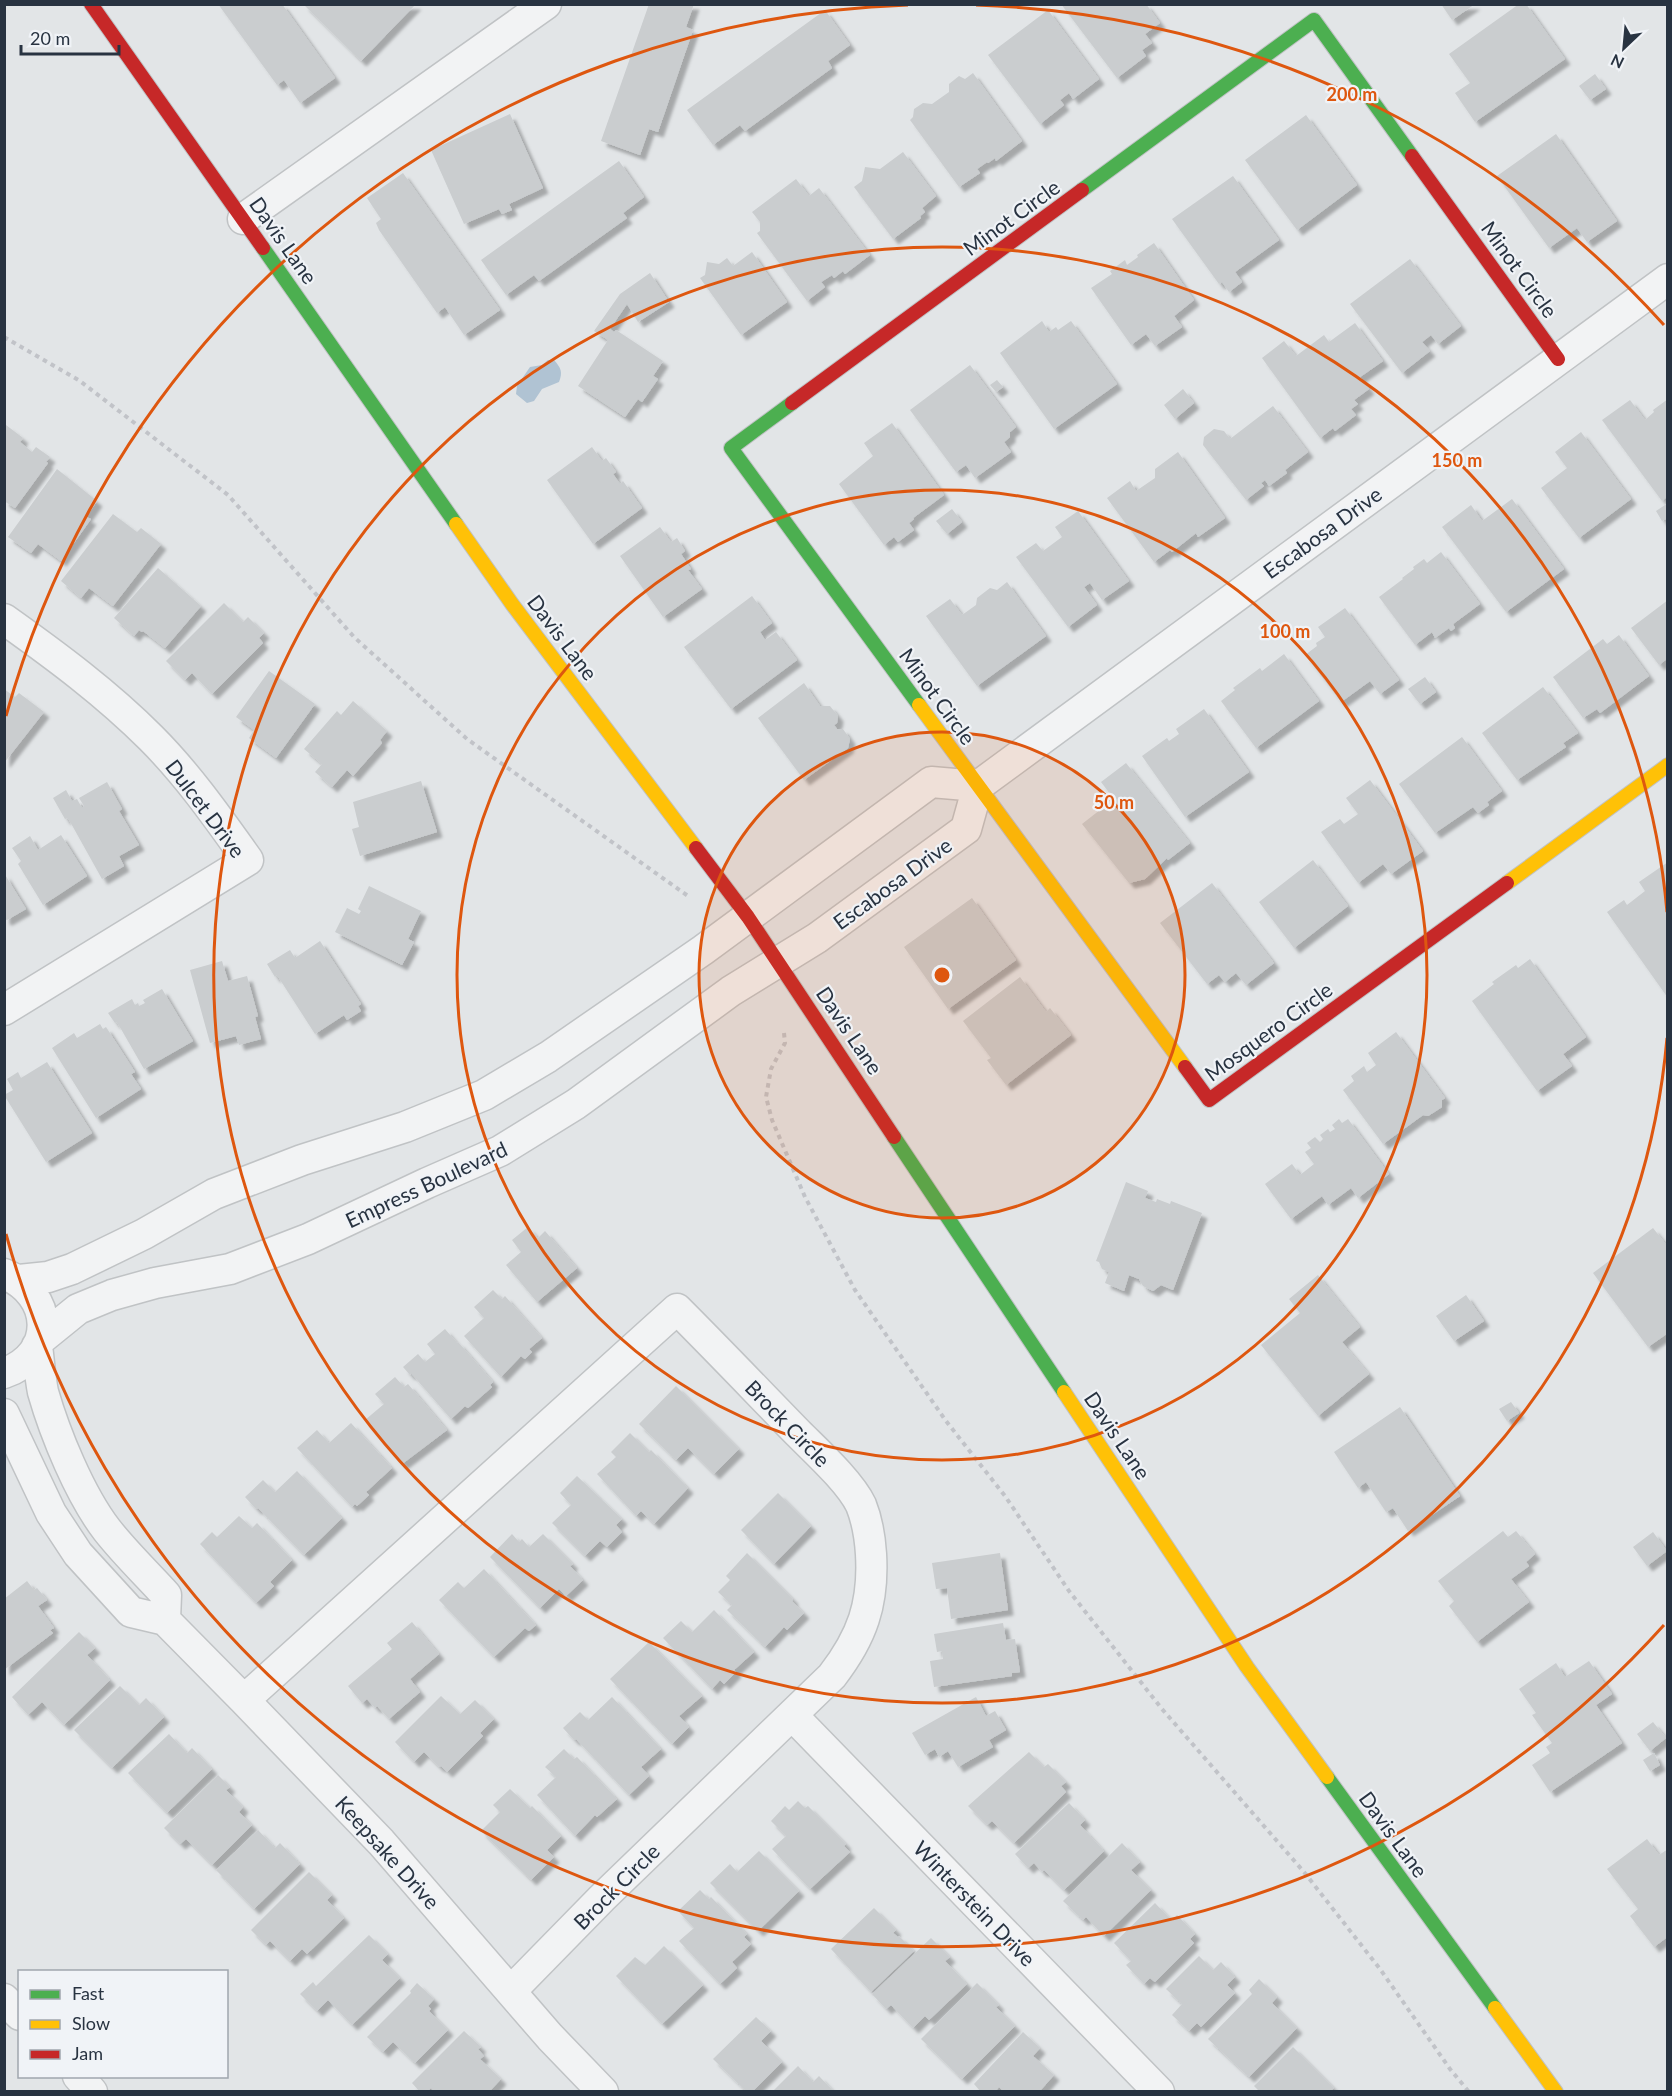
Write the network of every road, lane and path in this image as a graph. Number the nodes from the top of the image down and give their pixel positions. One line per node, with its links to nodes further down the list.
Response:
1 (91, 4): 3 (street, Davis Lane)
2 (546, 4): 3 (street)
3 (243, 219): 11 (street, Davis Lane)
4 (1668, 279): 6 (street, Escabosa Drive)
5 (4, 337): 10 (path)
6 (1558, 359): 9 (street, Escabosa Drive); 9 (street, Minot Circle)
7 (4, 619): 13 (street, Dulcet Drive)
8 (1668, 765): 9 (street, Mosquero Circle)
9 (978, 786): 11 (street); 12 (street, Escabosa Drive)
10 (688, 896)
11 (748, 917): 12 (street, Davis Lane); 15 (street)
12 (780, 963): 16 (street, Empress Boulevard); 30 (street, Davis Lane)
13 (4, 1010)
14 (783, 1029): 29 (path)
15 (12, 1277): 16 (street)
16 (39, 1342): 17 (street, Empress Boulevard); 19 (street)
17 (4, 1373)
18 (4, 1414): 19 (street)
19 (165, 1620): 20 (street, Keepsake Drive)
20 (244, 1700): 21 (street, Brock Circle); 22 (street, Keepsake Drive)
21 (792, 1714): 22 (street, Brock Circle); 28 (street, Winterstein Drive)
22 (511, 1991): 27 (street, Keepsake Drive)
23 (4, 1999): 24 (street)
24 (18, 2013)
25 (80, 2078): 26 (street)
26 (92, 2091)
27 (603, 2091)
28 (1159, 2091)
29 (1469, 2091)
30 (1556, 2091)

